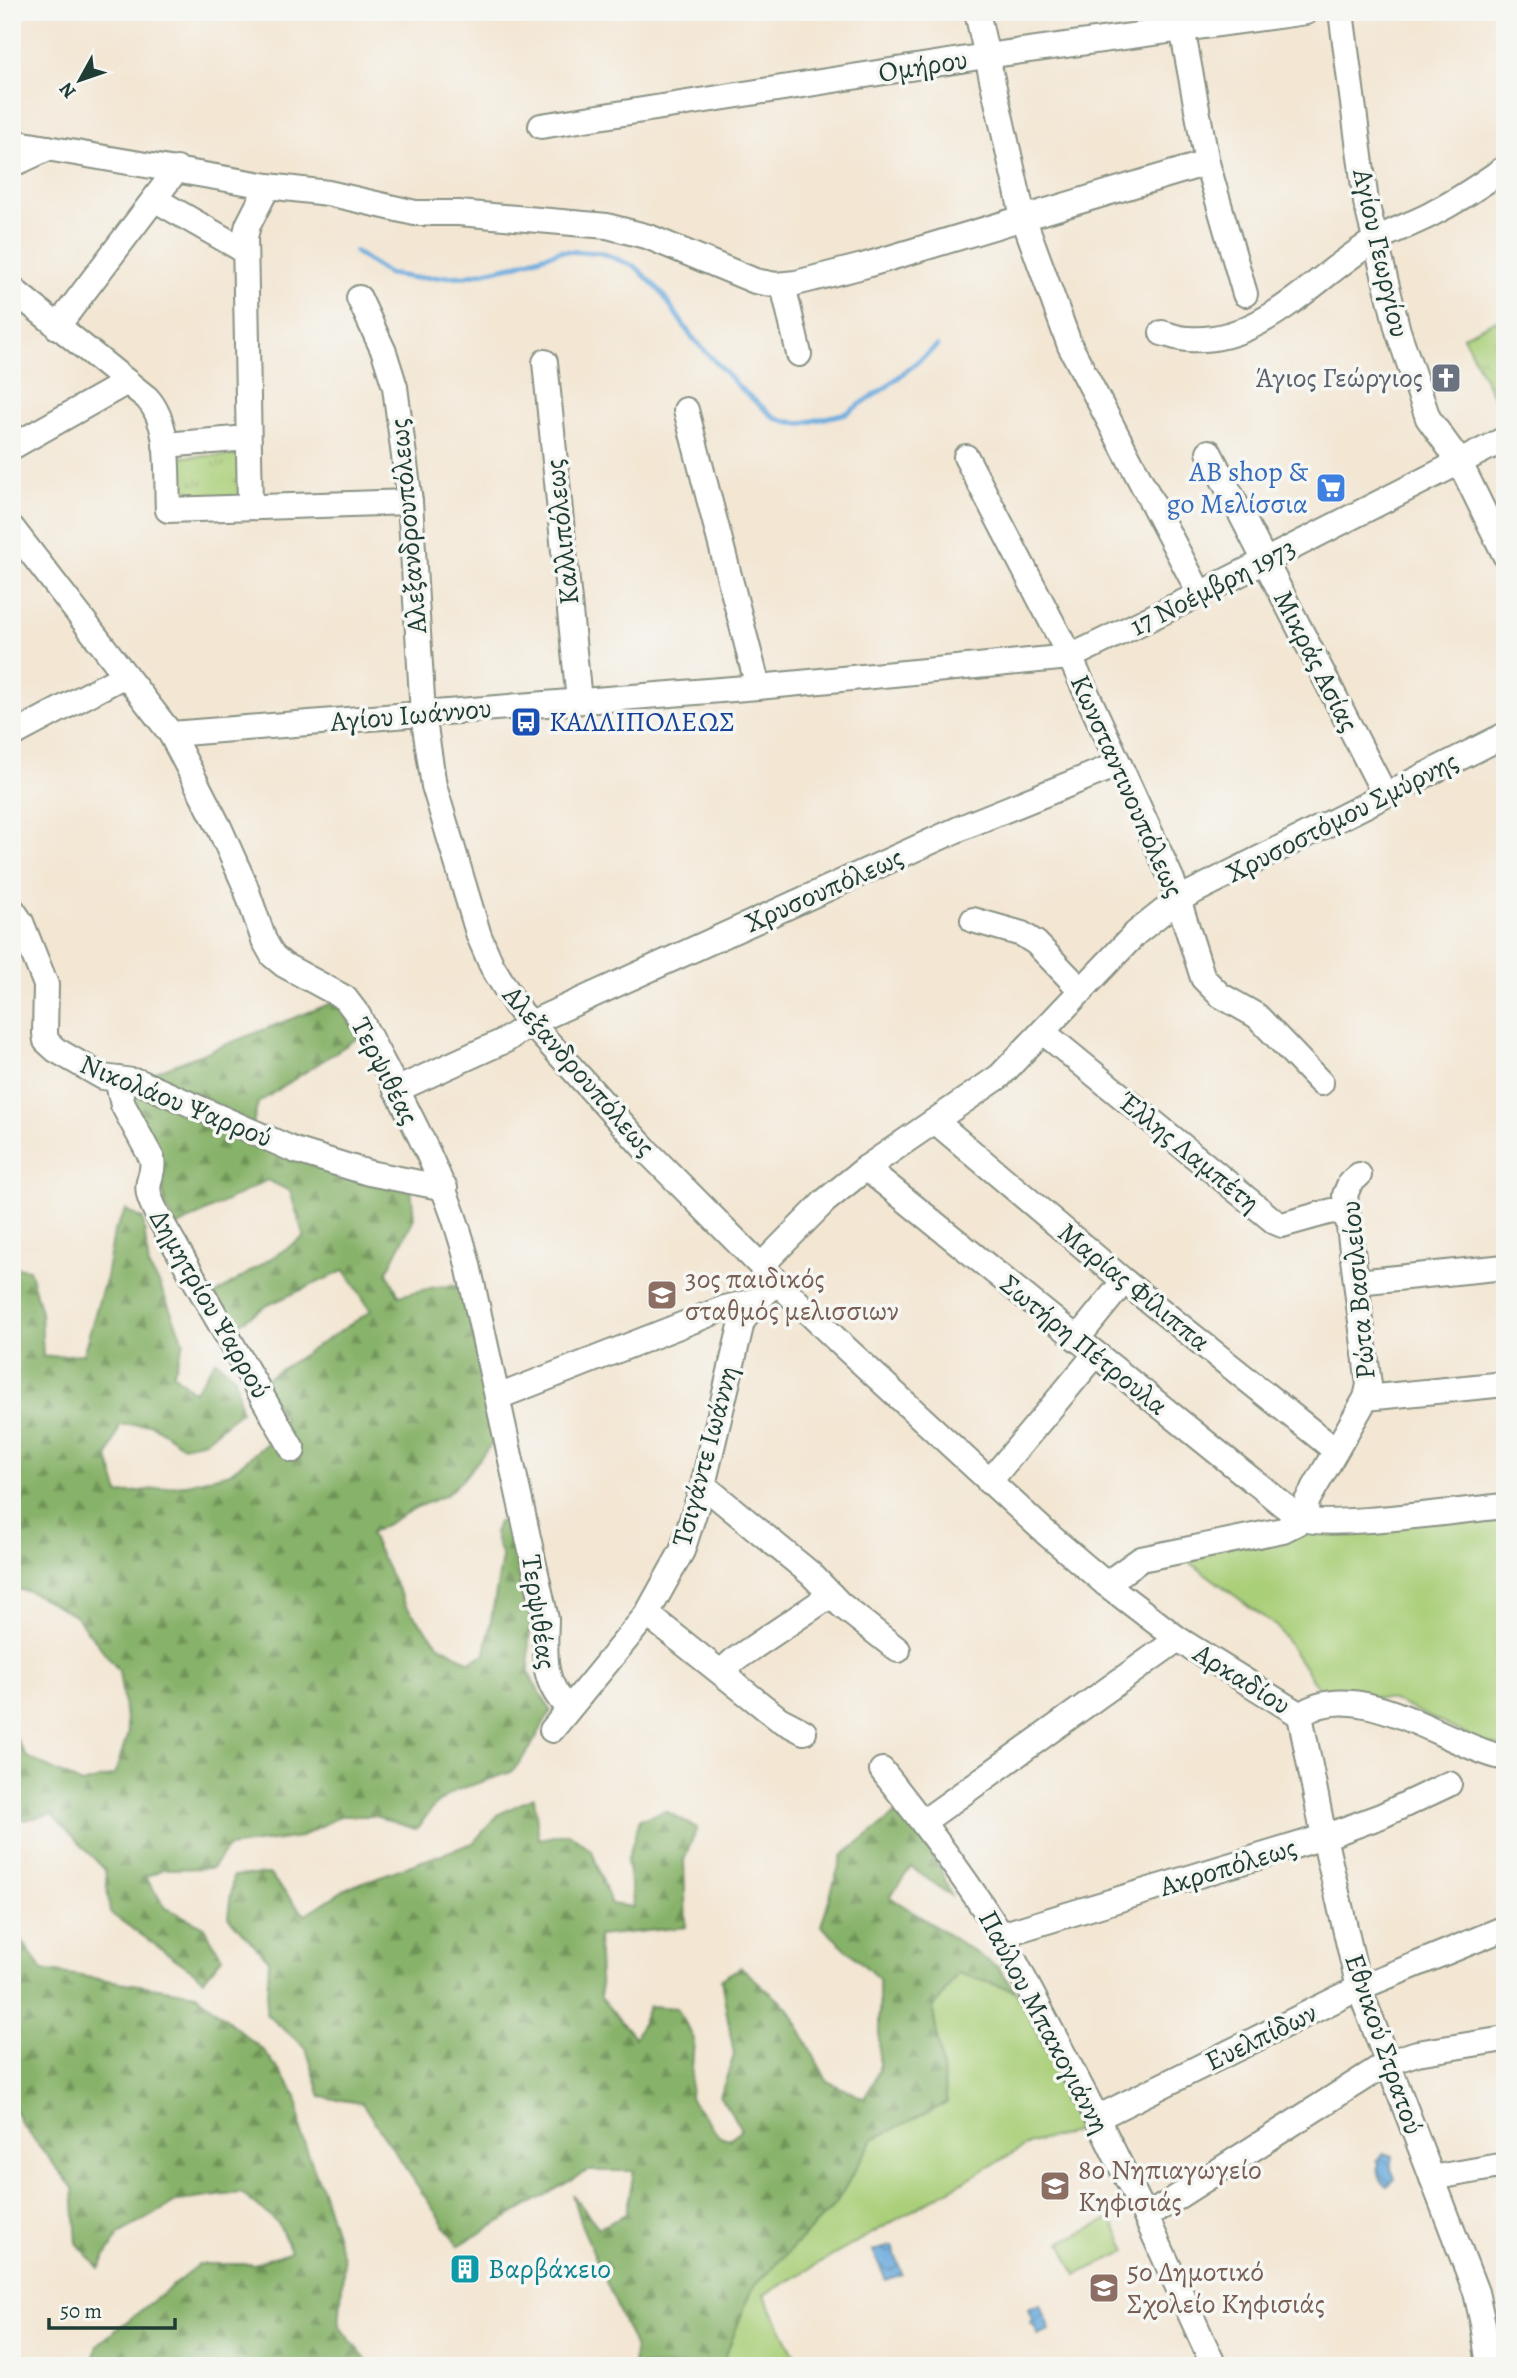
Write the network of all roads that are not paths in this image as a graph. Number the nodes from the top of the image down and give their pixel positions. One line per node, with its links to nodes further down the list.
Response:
1 (977, 12): 5 (street)
2 (1306, 12): 4 (street, Ομήρου)
3 (1341, 12): 16 (street, Αγίου Γεωργίου)
4 (1182, 28): 5 (street, Ομήρου); 10 (street)
5 (986, 56): 6 (street, Ομήρου); 15 (street)
6 (541, 126)
7 (12, 142): 8 (street)
8 (48, 148): 9 (street); 12 (street)
9 (12, 162)
10 (1207, 163): 15 (street); 20 (street)
11 (1505, 168): 16 (street)
12 (177, 169): 13 (street); 14 (street)
13 (268, 186): 17 (street); 18 (street)
14 (156, 200): 17 (street); 22 (street)
15 (1023, 218): 18 (street); 40 (street)
16 (1374, 240): 23 (street); 34 (street, Αγίου Γεωργίου)
17 (245, 251): 28 (street)
18 (783, 285): 24 (street)
19 (12, 289): 22 (street)
20 (1245, 294)
21 (359, 298): 35 (street, Αλεξανδρουπόλεως)
22 (57, 327): 26 (street)
23 (1162, 333)
24 (799, 354)
25 (545, 362): 44 (street, Καλλιπόλεως)
26 (127, 382): 30 (street); 31 (street)
27 (686, 410): 43 (street)
28 (248, 438): 30 (street); 36 (street)
29 (1505, 439): 34 (street, 17 Νοέμβρη 1973)
30 (165, 445): 36 (street)
31 (12, 447)
32 (1209, 452): 39 (street, Μικράς Ασίας)
33 (966, 457): 41 (street, Κωνσταντινουπόλεως)
34 (1459, 461): 38 (street, Αγίου Γεωργίου); 39 (street, 17 Νοέμβρη 1973)
35 (410, 502): 36 (street); 45 (street, Αλεξανδρουπόλεως)
36 (250, 506)
37 (12, 528): 42 (street, Τερψιθέας)
38 (1505, 555)
39 (1265, 561): 40 (street, 17 Νοέμβρη 1973); 50 (street, Μικράς Ασίας)
40 (1200, 594): 41 (street, 17 Νοέμβρη 1973)
41 (1070, 657): 43 (street, Αγίου Ιωάννου); 49 (street, Κωνσταντινουπόλεως)
42 (125, 675): 46 (street, Τερψιθέας); 47 (street)
43 (758, 688): 44 (street, Αγίου Ιωάννου)
44 (579, 701): 45 (street, Αγίου Ιωάννου)
45 (424, 714): 46 (street, Αγίου Ιωάννου); 55 (street, Αλεξανδρουπόλεως)
46 (171, 734): 59 (street, Τερψιθέας)
47 (12, 735)
48 (1505, 735): 50 (street, Χρυσοστόμου Σμύρνης)
49 (1119, 764): 51 (street, Κωνσταντινουπόλεως); 55 (street, Χρυσουπόλεως)
50 (1385, 795): 51 (street, Χρυσοστόμου Σμύρνης)
51 (1179, 899): 54 (street, Χρυσοστόμου Σμύρνης); 58 (street, Κωνσταντινουπόλεως)
52 (12, 909): 57 (street, Νικολάου Ψαρρού)
53 (974, 920): 54 (street)
54 (1082, 991): 56 (street, Χρυσοστόμου Σμύρνης)
55 (531, 1023): 59 (street, Χρυσουπόλεως); 66 (street, Αλεξανδρουπόλεως)
56 (1043, 1032): 60 (street, Χρυσοστόμου Σμύρνης); 64 (street, Έλλης Λαμπέτη)
57 (117, 1079): 63 (street, Νικολάου Ψαρρού); 74 (street, Δημητρίου Ψαρρού)
58 (1321, 1083)
59 (396, 1090): 63 (street, Τερψιθέας)
60 (935, 1121): 61 (street, Τσιγάντε Ιωάννη); 67 (street, Μαρίας Φίλιππα)
61 (866, 1168): 66 (street, Τσιγάντε Ιωάννη); 70 (street, Σωτήρη Πέτρουλα)
62 (1359, 1175): 64 (street, Ρώτα Βασιλείου)
63 (445, 1188): 72 (street, Τερψιθέας)
64 (1348, 1219): 68 (street, Ρώτα Βασιλείου)
65 (1505, 1267): 68 (street)
66 (770, 1274): 69 (street, Τσιγάντε Ιωάννη); 76 (street, Αλεξανδρουπόλεως)
67 (1124, 1281): 70 (street); 75 (street, Μαρίας Φίλιππα)
68 (1357, 1282): 73 (street, Ρώτα Βασιλείου)
69 (758, 1300): 72 (street); 77 (street, Τσιγάντε Ιωάννη)
70 (1086, 1346): 76 (street); 79 (street, Σωτήρη Πέτρουλα)
71 (1505, 1384): 73 (street)
72 (498, 1397): 87 (street, Τερψιθέας)
73 (1366, 1398): 75 (street, Ρώτα Βασιλείου)
74 (292, 1450)
75 (1335, 1450): 79 (street, Ρώτα Βασιλείου)
76 (989, 1482): 80 (street, Αλεξανδρουπόλεως)
77 (703, 1485): 82 (street); 83 (street, Τσιγάντε Ιωάννη)
78 (1505, 1506): 79 (street)
79 (1305, 1519): 81 (street)
80 (1045, 1532): 81 (street, Αρκαδίου)
81 (1106, 1584): 84 (street, Αρκαδίου)
82 (831, 1595): 85 (street); 86 (street)
83 (647, 1614): 86 (street); 87 (street, Τσιγάντε Ιωάννη)
84 (1178, 1639): 88 (street, Αρκαδίου); 94 (street)
85 (898, 1650)
86 (720, 1672): 90 (street)
87 (568, 1708): 89 (street, Τσιγάντε Ιωάννη)
88 (1300, 1715): 91 (street, Αρκαδίου); 95 (street, Εθνικού Στρατού)
89 (552, 1730)
90 (804, 1732)
91 (1505, 1758)
92 (882, 1770): 94 (street, Παύλου Μπακογιάννη)
93 (1449, 1784): 95 (street, Ακροπόλεως)
94 (923, 1822): 97 (street, Παύλου Μπακογιάννη)
95 (1324, 1838): 97 (street, Ακροπόλεως); 98 (street, Εθνικού Στρατού)
96 (1505, 1928): 98 (street, Ευελπίδων)
97 (1000, 1935): 101 (street, Παύλου Μπακογιάννη)
98 (1359, 1988): 100 (street, Εθνικού Στρατού); 101 (street, Ευελπίδων)
99 (1505, 2039): 100 (street)
100 (1387, 2063): 103 (street, Εθνικού Στρατού); 104 (street)
101 (1097, 2118): 104 (street, Παύλου Μπακογιάννη)
102 (1505, 2165): 103 (street)
103 (1432, 2178): 106 (street, Εθνικού Στρατού)
104 (1146, 2217): 105 (street, Παύλου Μπακογιάννη)
105 (1214, 2366)
106 (1489, 2366)

